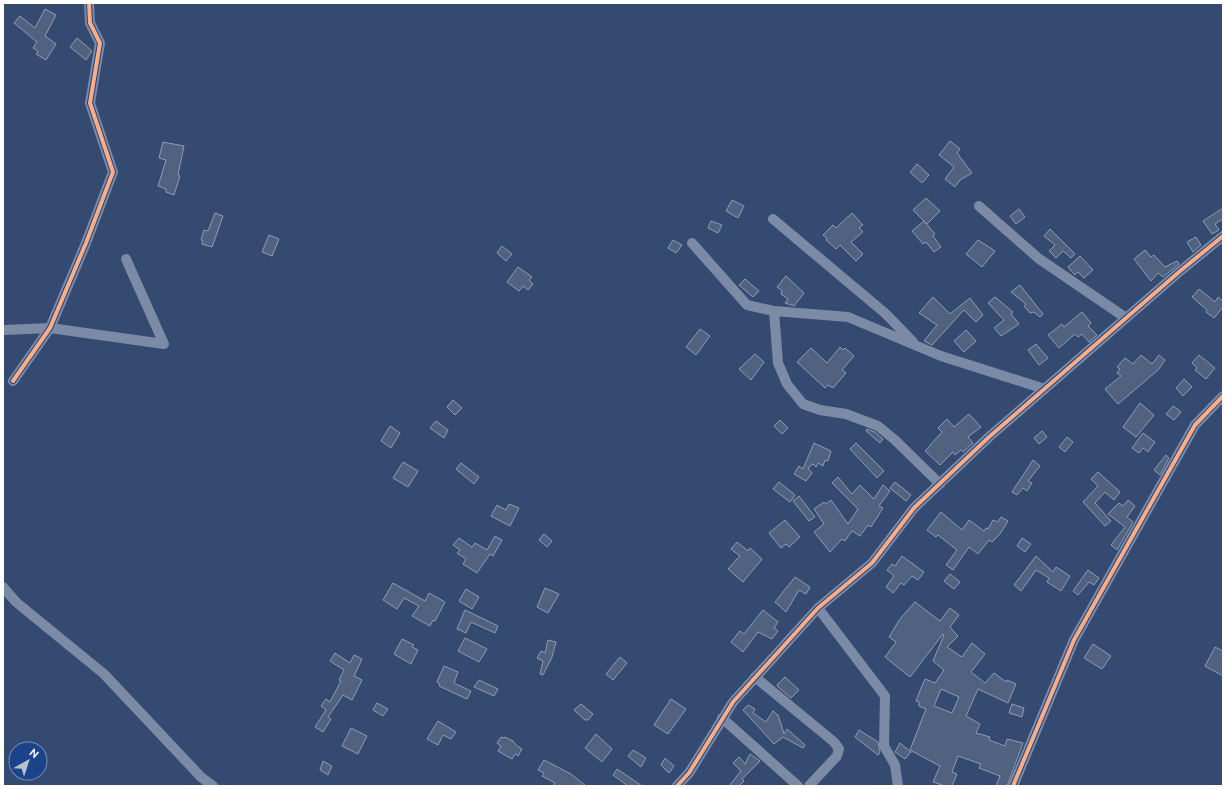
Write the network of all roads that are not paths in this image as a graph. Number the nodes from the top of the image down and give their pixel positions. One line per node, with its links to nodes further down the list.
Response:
1 (89, 3): 9 (street)
2 (979, 206): 8 (street)
3 (773, 219): 11 (street)
4 (1223, 236): 8 (street)
5 (692, 243): 7 (street)
6 (126, 259): 9 (street)
7 (774, 312): 11 (street); 15 (street)
8 (1126, 318): 13 (street)
9 (50, 328): 10 (street); 12 (street)
10 (3, 330)
11 (917, 346): 13 (street)
12 (13, 381)
13 (1045, 389): 15 (street)
14 (1223, 396): 25 (street)
15 (940, 484): 17 (street)
16 (3, 587): 20 (street)
17 (818, 608): 18 (street); 24 (street)
18 (755, 677): 19 (street); 23 (street)
19 (722, 718): 21 (street); 22 (street)
20 (213, 786)
21 (677, 786)
22 (798, 786)
23 (810, 786)
24 (898, 786)
25 (1013, 786)

